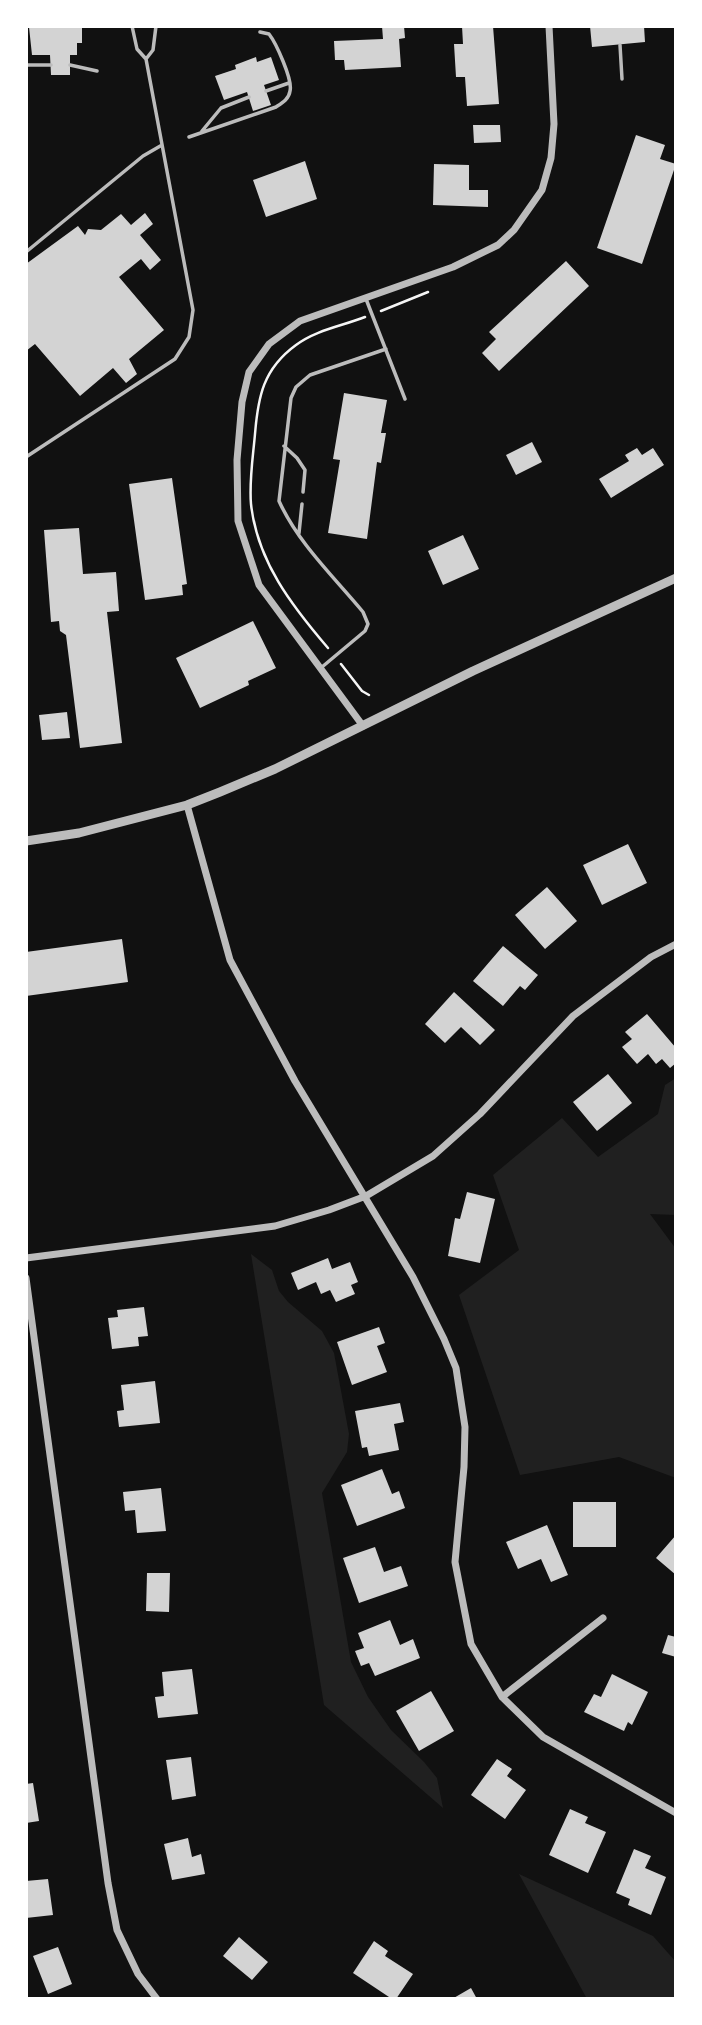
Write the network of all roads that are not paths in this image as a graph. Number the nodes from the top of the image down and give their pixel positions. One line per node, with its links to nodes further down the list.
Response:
1 (132, 26): 6 (lane)
2 (156, 26): 6 (lane)
3 (549, 26): 19 (street)
4 (260, 32): 12 (lane)
5 (620, 45): 11 (lane)
6 (146, 60): 17 (lane)
7 (26, 65): 8 (lane)
8 (51, 65)
9 (70, 65): 10 (lane)
10 (97, 71)
11 (622, 79)
12 (289, 83): 13 (lane); 15 (lane)
13 (266, 91)
14 (249, 97): 15 (lane)
15 (201, 133): 16 (lane)
16 (189, 136)
17 (162, 145): 18 (lane); 23 (lane)
18 (26, 252)
19 (366, 299): 20 (lane); 28 (street)
20 (386, 349): 21 (lane); 22 (lane)
21 (405, 399)
22 (284, 446): 24 (lane); 26 (lane)
23 (26, 457)
24 (303, 492)
25 (302, 504): 26 (lane)
26 (299, 535): 28 (lane)
27 (676, 578): 29 (street)
28 (322, 667): 29 (street)
29 (363, 726): 30 (street)
30 (187, 805): 31 (street); 33 (street)
31 (26, 841)
32 (676, 944): 33 (street)
33 (366, 1196): 34 (street); 37 (street)
34 (26, 1258)
35 (26, 1278): 39 (street)
36 (603, 1618): 37 (street)
37 (502, 1697): 38 (street)
38 (676, 1813)
39 (157, 1999)

